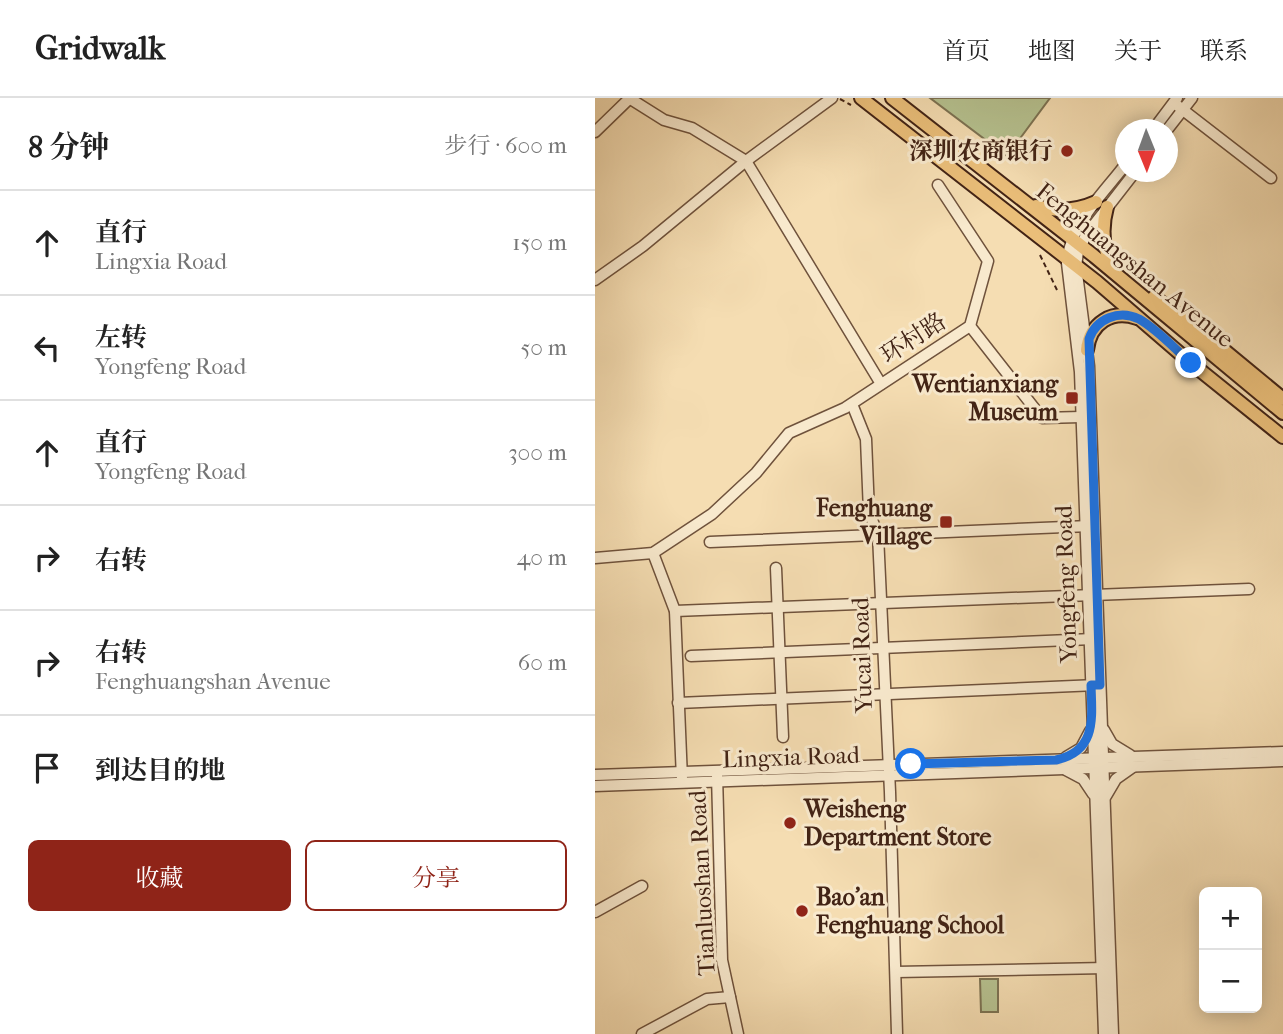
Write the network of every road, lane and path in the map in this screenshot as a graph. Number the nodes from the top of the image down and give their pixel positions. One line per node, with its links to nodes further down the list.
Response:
1 (630, 98): 10 (street); 11 (street)
2 (832, 98): 11 (street)
3 (839, 98): 6 (path)
4 (892, 98): 7 (main road, Fenghuangshan Avenue)
5 (1192, 98): 8 (street)
6 (856, 102): 20 (main road, Fenghuangshan Avenue)
7 (901, 103): 16 (main road, Fenghuangshan Avenue)
8 (1178, 104): 9 (street); 12 (street)
9 (1164, 119)
10 (595, 132)
11 (746, 160): 22 (street); 28 (street)
12 (1271, 178)
13 (1115, 182): 17 (street)
14 (1125, 182): 17 (street)
15 (939, 185): 26 (street, 环村路)
16 (1026, 202): 17 (main road); 18 (main road, Fenghuangshan Avenue)
17 (1102, 205): 18 (street); 21 (main road)
18 (1076, 242): 20 (street); 21 (main road, Fenghuangshan Avenue)
19 (1040, 255): 24 (path)
20 (1072, 263): 25 (main road, Fenghuangshan Avenue); 27 (street, Yongfeng Road); 32 (street, Yongfeng Road)
21 (1117, 274): 23 (main road, Fenghuangshan Avenue)
22 (595, 280)
23 (1128, 284): 29 (main road); 31 (main road, Fenghuangshan Avenue)
24 (1057, 290)
25 (1140, 320): 27 (main road); 33 (main road, Fenghuangshan Avenue)
26 (970, 326): 28 (street, 环村路); 32 (street)
27 (1087, 350): 34 (street, Yongfeng Road)
28 (881, 384): 30 (street, 环村路)
29 (1283, 399)
30 (852, 404): 35 (street, Yucai Road); 37 (street, 环村路)
31 (1283, 413)
32 (1081, 417): 34 (street, Yongfeng Road)
33 (1283, 437)
34 (1090, 526): 35 (street); 41 (street, Yongfeng Road)
35 (878, 535): 36 (street); 42 (street, Yucai Road)
36 (710, 542)
37 (653, 553): 38 (street); 44 (street)
38 (595, 558)
39 (776, 568): 43 (street)
40 (1249, 589): 41 (street)
41 (1092, 594): 42 (street); 45 (street, Yongfeng Road)
42 (881, 602): 43 (street); 46 (street, Yucai Road)
43 (778, 607): 44 (street); 47 (street)
44 (674, 611): 52 (street)
45 (1094, 639): 46 (street); 49 (street, Yongfeng Road)
46 (883, 648): 47 (street); 50 (street, Yucai Road)
47 (780, 652): 48 (street); 51 (street)
48 (691, 656)
49 (1095, 685): 50 (street); 53 (street, Yongfeng Road)
50 (885, 694): 51 (street); 60 (street, Yucai Road)
51 (781, 698): 52 (street); 54 (street)
52 (678, 702): 63 (street)
53 (1097, 719): 56 (street); 58 (street, Yongfeng Road); 59 (street)
54 (783, 737)
55 (1283, 752): 56 (street, Lingxia Road)
56 (1140, 761): 57 (street, Lingxia Road); 58 (street, Lingxia Road); 65 (street)
57 (1283, 761)
58 (1098, 763): 59 (street, Lingxia Road); 65 (street, Yongfeng Road)
59 (1057, 764): 60 (street, Lingxia Road); 65 (street)
60 (888, 770): 62 (street, Lingxia Road); 69 (street, Yucai Road)
61 (595, 775): 63 (street, Lingxia Road)
62 (717, 776): 63 (street, Lingxia Road); 70 (street, Tianluoshan Road)
63 (681, 777): 64 (street, Lingxia Road)
64 (595, 786)
65 (1100, 805): 68 (street, Yongfeng Road)
66 (642, 886): 67 (street)
67 (595, 912)
68 (1106, 967): 69 (street); 74 (street, Yongfeng Road); 75 (street, Yongfeng Road)
69 (895, 972): 73 (street, Yucai Road)
70 (730, 997): 71 (street); 72 (street, Tianluoshan Road)
71 (642, 1034)
72 (738, 1034)
73 (897, 1034)
74 (1104, 1034)
75 (1113, 1034)

